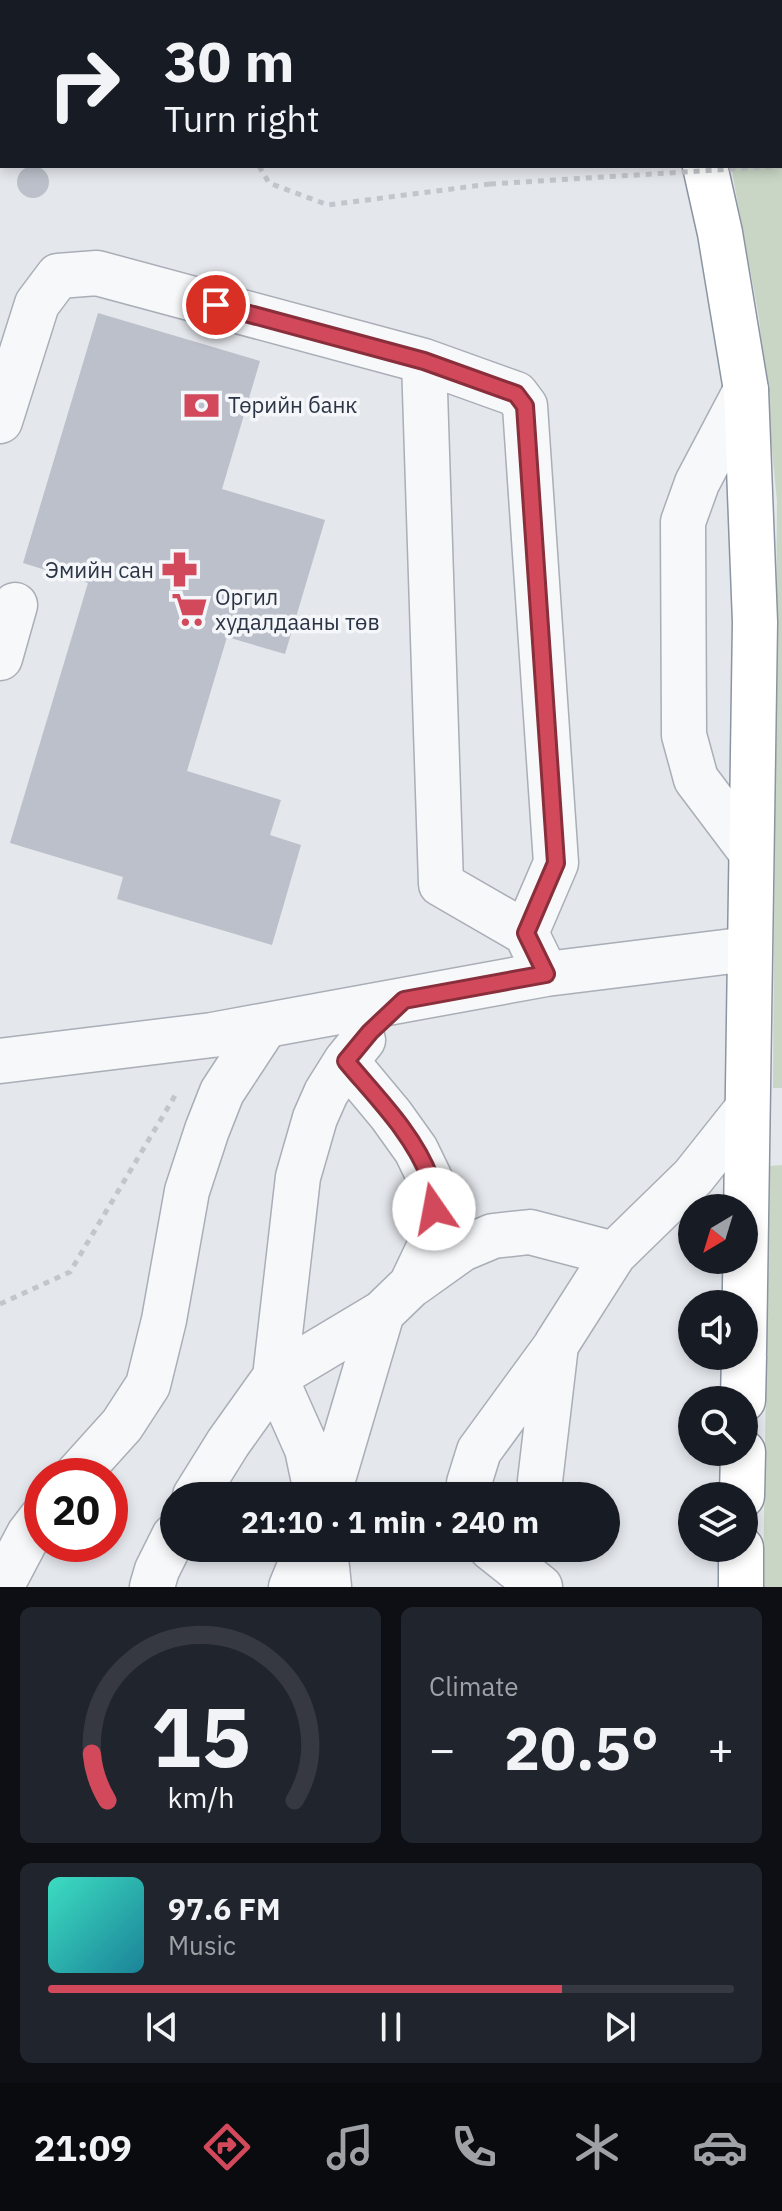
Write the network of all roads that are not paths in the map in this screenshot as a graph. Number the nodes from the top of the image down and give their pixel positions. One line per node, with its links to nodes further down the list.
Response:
1 (705, 168): 3 (highway)
2 (424, 361): 4 (lane); 8 (lane); 8 (lane)
3 (746, 390): 7 (highway); 7 (lane)
4 (0, 421)
5 (15, 605): 6 (lane)
6 (0, 658)
7 (751, 852): 9 (highway)
8 (526, 933): 10 (lane)
9 (749, 949): 10 (lane); 15 (highway)
10 (546, 974): 11 (lane)
11 (404, 1000): 12 (lane); 14 (lane)
12 (266, 1025): 13 (lane); 21 (lane)
13 (0, 1061)
14 (346, 1061): 18 (lane); 20 (lane)
15 (758, 1131): 16 (lane); 17 (highway)
16 (614, 1254): 18 (lane); 19 (lane)
17 (748, 1290)
18 (396, 1299): 20 (lane); 24 (lane)
19 (556, 1345): 25 (lane); 26 (lane)
20 (275, 1377): 22 (lane); 23 (lane)
21 (92, 1458)
22 (204, 1482)
23 (314, 1482)
24 (333, 1482)
25 (469, 1482)
26 (540, 1482)
27 (24, 1543): 34 (lane)
28 (161, 1562): 35 (lane)
29 (301, 1562): 36 (lane)
30 (326, 1562): 37 (lane)
31 (509, 1562): 38 (lane)
32 (548, 1562): 39 (lane)
33 (741, 1562): 40 (highway)
34 (1, 1587)
35 (152, 1587)
36 (291, 1587)
37 (329, 1587)
38 (540, 1587)
39 (551, 1587)
40 (741, 1587)

